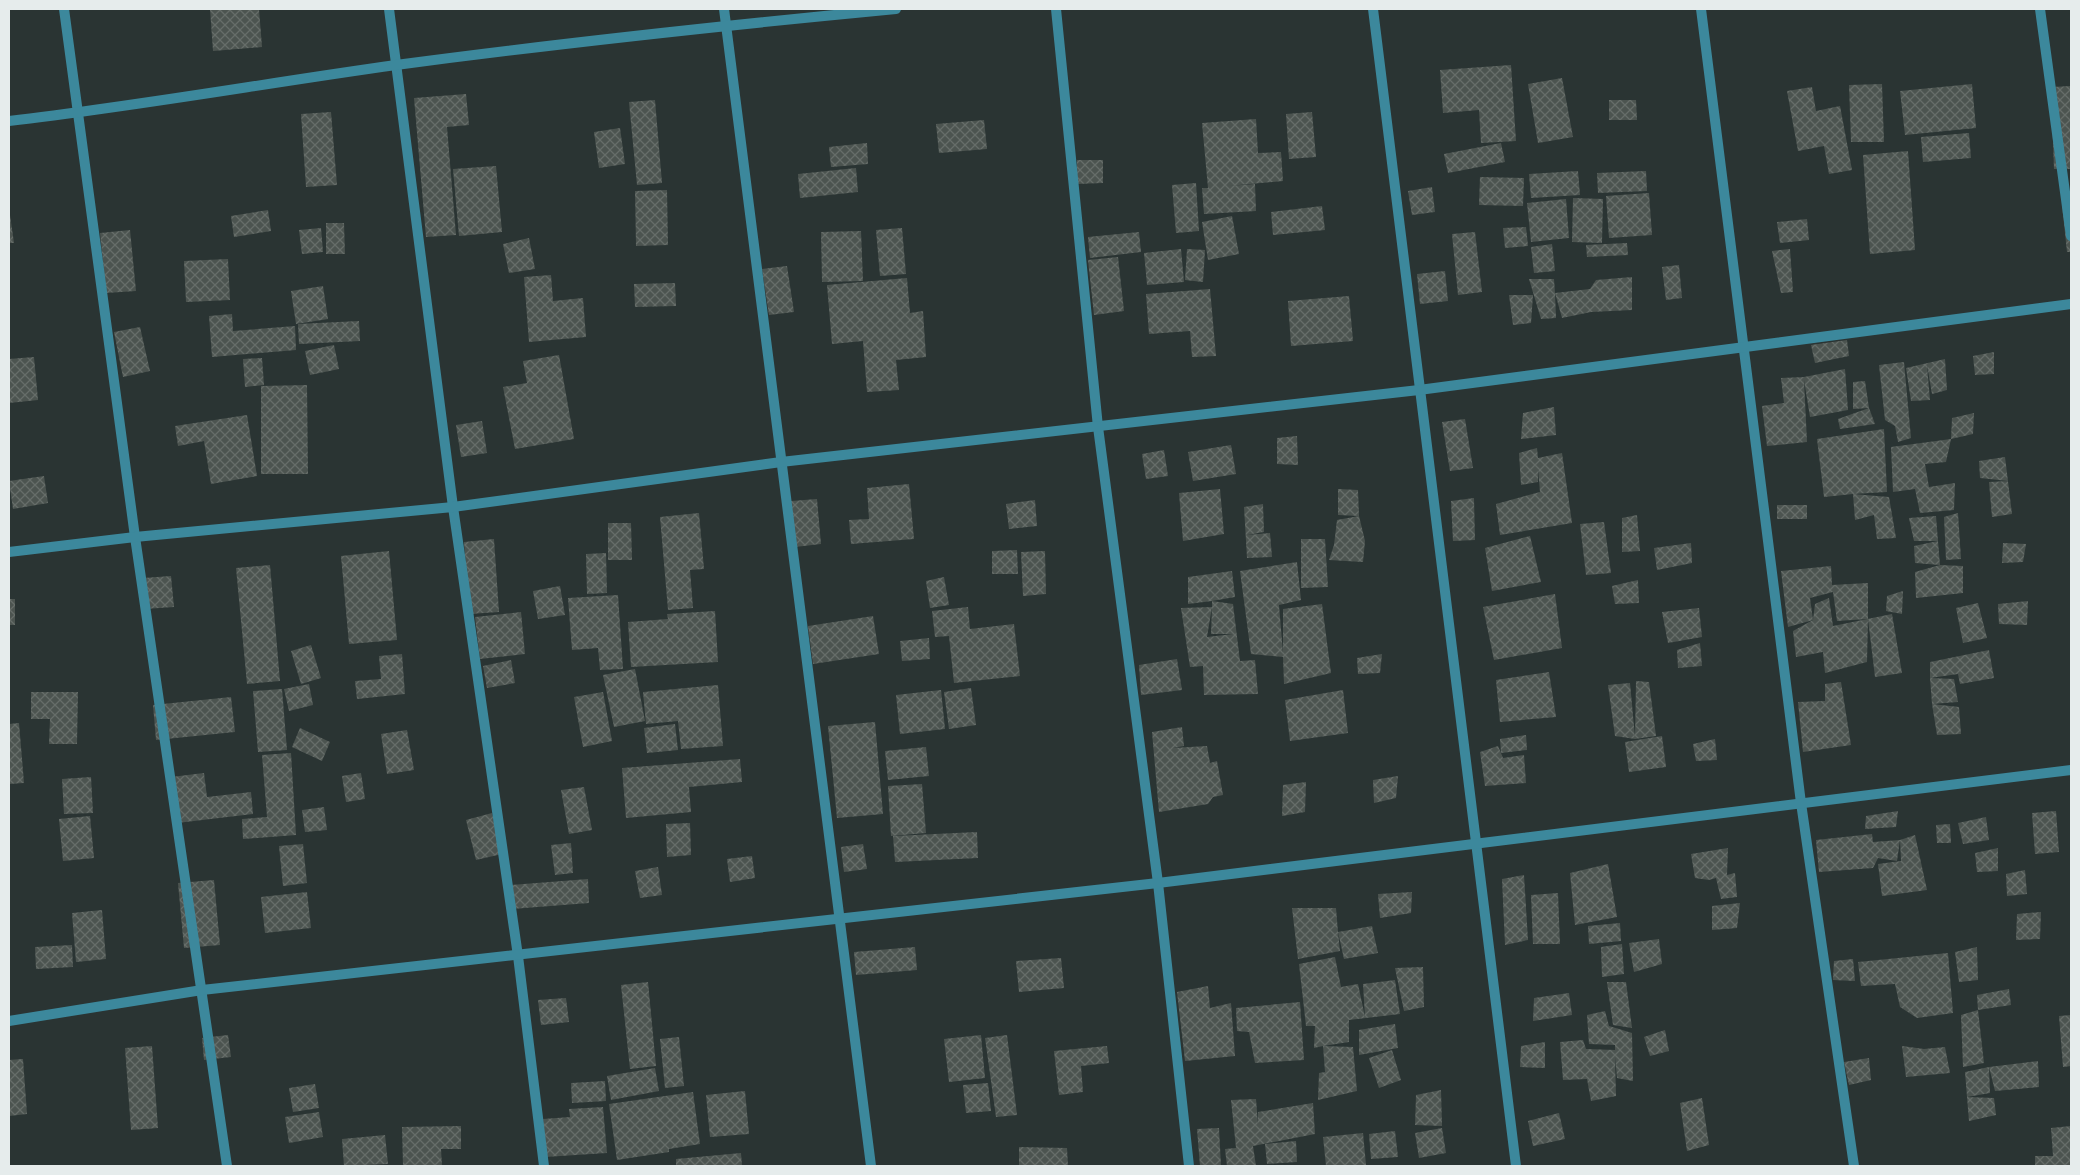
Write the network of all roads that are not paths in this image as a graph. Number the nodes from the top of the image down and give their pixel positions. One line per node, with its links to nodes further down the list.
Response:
1 (64, 9): 11 (street)
2 (388, 9): 10 (street)
3 (724, 9): 9 (street)
4 (896, 9): 9 (street)
5 (1056, 9): 17 (street)
6 (1374, 9): 16 (street)
7 (1701, 9): 15 (street)
8 (2040, 9): 13 (street)
9 (726, 25): 10 (street); 18 (street)
10 (396, 65): 11 (street); 19 (street)
11 (77, 113): 12 (street); 20 (street)
12 (9, 121)
13 (2071, 236)
14 (2071, 304): 15 (street)
15 (1742, 346): 16 (street); 23 (street)
16 (1419, 390): 17 (street); 24 (street)
17 (1098, 427): 18 (street); 25 (street)
18 (781, 462): 19 (street); 26 (street)
19 (453, 507): 20 (street); 27 (street)
20 (135, 537): 21 (street); 28 (street)
21 (9, 552)
22 (2071, 770): 23 (street)
23 (1801, 803): 24 (street); 35 (street)
24 (1476, 843): 25 (street); 34 (street)
25 (1158, 883): 26 (street); 33 (street)
26 (840, 919): 27 (street); 32 (street)
27 (518, 956): 28 (street); 31 (street)
28 (202, 990): 29 (street); 30 (street)
29 (9, 1021)
30 (227, 1166)
31 (544, 1166)
32 (871, 1166)
33 (1189, 1166)
34 (1516, 1166)
35 (1854, 1166)

